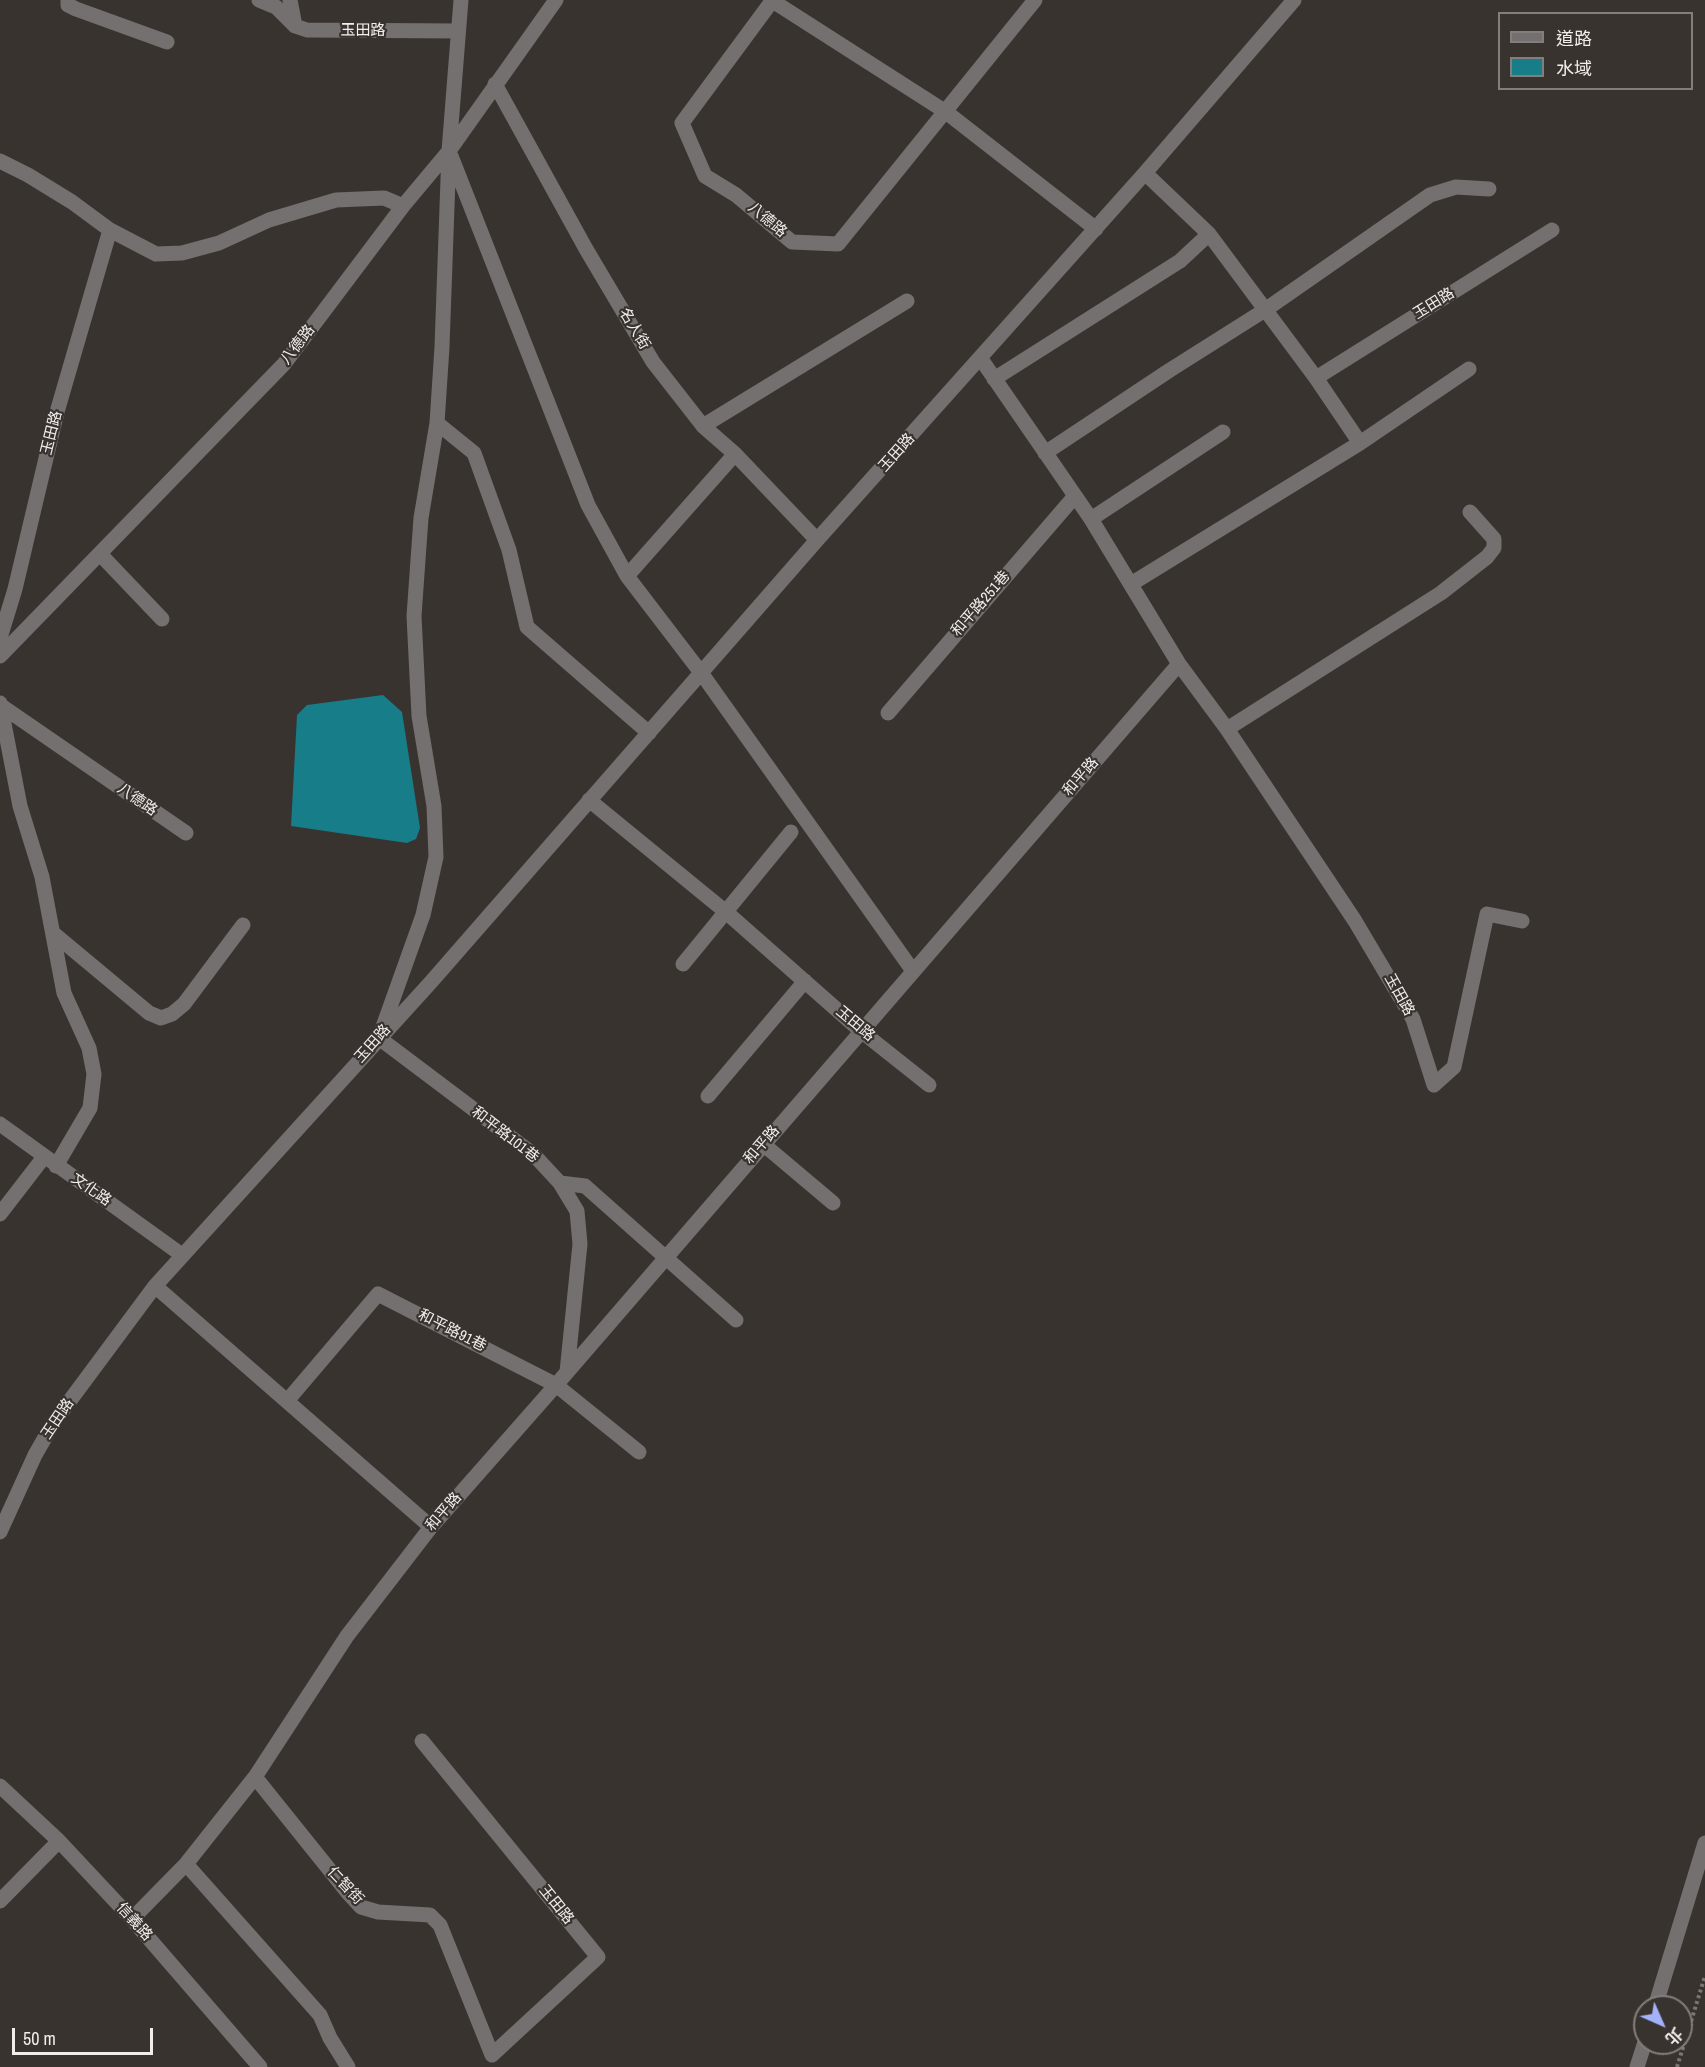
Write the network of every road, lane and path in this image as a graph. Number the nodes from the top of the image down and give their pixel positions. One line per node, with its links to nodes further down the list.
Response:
1 (68, 0): 11 (street)
2 (259, 0): 9 (street)
3 (290, 0): 9 (street)
4 (461, 0): 10 (street)
5 (556, 0): 12 (street, 八德路)
6 (771, 0): 13 (street, 八德路); 13 (street, 八德路)
7 (1035, 0): 13 (street, 八德路)
8 (1294, 0): 16 (street, 玉田路)
9 (295, 26): 10 (street, 玉田路)
10 (458, 31): 14 (street)
11 (167, 42)
12 (495, 84): 14 (street, 八德路); 30 (street, 名人街)
13 (946, 112): 19 (street, 八德路)
14 (449, 151): 18 (street, 八德路); 29 (street); 40 (street)
15 (0, 161): 21 (street)
16 (1145, 173): 19 (street, 玉田路); 22 (street)
17 (1489, 189): 24 (street)
18 (404, 206): 21 (street); 39 (street, 八德路)
19 (1096, 229): 25 (street, 玉田路)
20 (1552, 230): 27 (street, 玉田路)
21 (110, 231): 43 (street, 玉田路)
22 (1209, 234): 24 (street); 28 (street)
23 (907, 301): 30 (street)
24 (1265, 310): 27 (street); 33 (street)
25 (981, 359): 28 (street); 38 (street, 玉田路)
26 (1469, 369): 32 (street)
27 (1316, 378): 32 (street)
28 (994, 379): 33 (street)
29 (437, 423): 50 (street); 62 (street)
30 (703, 426): 34 (street, 名人街)
31 (1223, 432): 37 (street)
32 (1360, 443): 41 (street)
33 (1045, 453): 35 (street)
34 (735, 454): 38 (street, 名人街); 40 (street)
35 (1075, 496): 37 (street); 48 (street, 和平路251巷)
36 (1470, 512): 49 (street)
37 (1091, 519): 41 (street)
38 (817, 540): 46 (street, 玉田路)
39 (100, 554): 42 (street); 44 (street, 八德路)
40 (627, 576): 46 (street)
41 (1131, 584): 45 (street)
42 (162, 619)
43 (0, 638)
44 (0, 656)
45 (1179, 664): 49 (street, 玉田路); 59 (street, 和平路)
46 (702, 674): 50 (street, 玉田路); 59 (street)
47 (0, 704): 53 (street, 八德路); 57 (street)
48 (888, 713)
49 (1227, 729): 55 (street, 玉田路)
50 (649, 733): 51 (street, 玉田路)
51 (589, 800): 54 (street, 玉田路); 62 (street, 玉田路)
52 (791, 832): 54 (street)
53 (186, 833)
54 (726, 912): 58 (street); 60 (street, 玉田路)
55 (1522, 921)
56 (243, 925): 57 (street)
57 (53, 933): 67 (street)
58 (683, 964)
59 (913, 971): 61 (street, 和平路)
60 (805, 981): 61 (street, 玉田路); 64 (street)
61 (861, 1030): 63 (street, 玉田路); 66 (street, 和平路)
62 (379, 1038): 68 (street, 和平路101巷); 71 (street, 玉田路)
63 (929, 1085)
64 (708, 1096)
65 (0, 1124): 67 (street, 文化路)
66 (763, 1144): 69 (street); 72 (street, 和平路)
67 (50, 1162): 70 (street); 71 (street, 文化路)
68 (560, 1183): 72 (street); 75 (street, 和平路101巷)
69 (833, 1203)
70 (0, 1214)
71 (182, 1255): 73 (street, 玉田路)
72 (665, 1258): 74 (street); 75 (street, 和平路)
73 (155, 1286): 77 (street); 80 (street, 玉田路)
74 (736, 1320)
75 (567, 1372): 76 (street, 和平路)
76 (556, 1384): 77 (street, 和平路91巷); 78 (street, 和平路91巷); 79 (street, 和平路)
77 (287, 1401): 79 (street)
78 (639, 1452)
79 (431, 1527): 82 (street, 和平路)
80 (0, 1532)
81 (422, 1741): 91 (street, 玉田路)
82 (255, 1777): 86 (street, 和平路); 91 (street, 仁智街)
83 (0, 1786): 84 (street, 信義路)
84 (59, 1841): 87 (street); 88 (street, 信義路)
85 (1705, 1843): 90 (street)
86 (186, 1864): 88 (street, 和平路); 93 (street)
87 (0, 1901)
88 (132, 1919): 92 (street, 信義路)
89 (1705, 1976): 94 (path)
90 (1660, 1995)
91 (492, 2055)
92 (260, 2067)
93 (348, 2067)
94 (1677, 2067)

